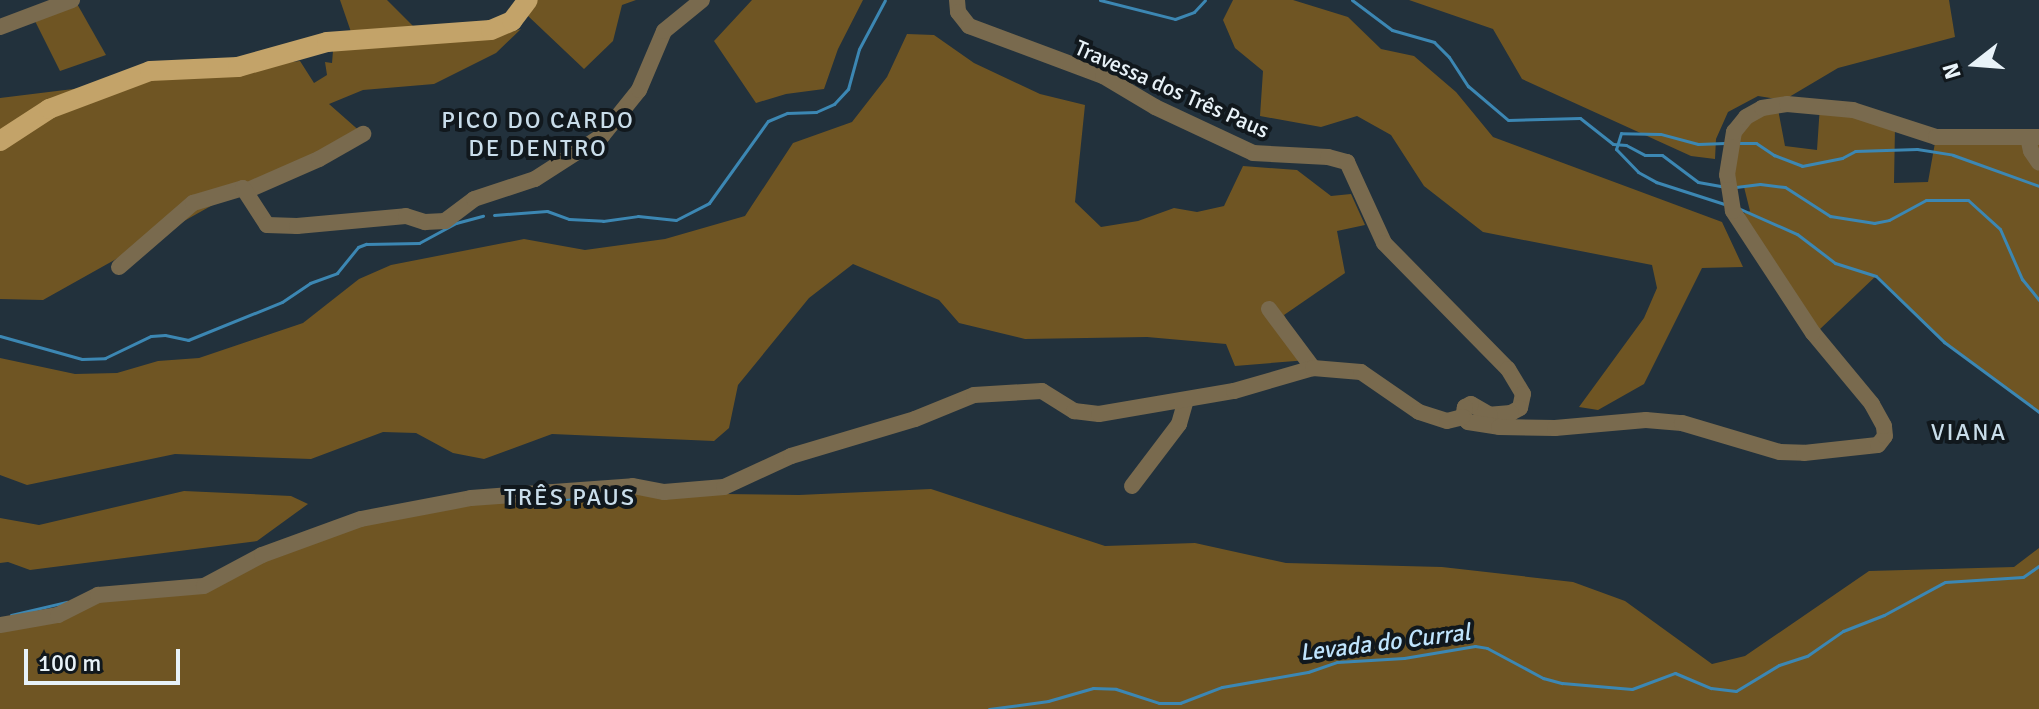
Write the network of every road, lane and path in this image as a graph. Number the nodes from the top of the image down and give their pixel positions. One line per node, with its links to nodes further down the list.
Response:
1 (72, 0): 5 (street)
2 (528, 0): 8 (main road)
3 (702, 0): 10 (street)
4 (957, 0): 15 (street, Travessa dos Três Paus)
5 (0, 27)
6 (363, 134): 10 (street)
7 (2033, 137): 9 (street); 15 (street)
8 (0, 141)
9 (2039, 163)
10 (246, 191): 11 (street)
11 (119, 267)
12 (1269, 309): 13 (street)
13 (1313, 368): 14 (street); 15 (street)
14 (1186, 400): 16 (street); 17 (street)
15 (1463, 417)
16 (1132, 486)
17 (0, 625)

